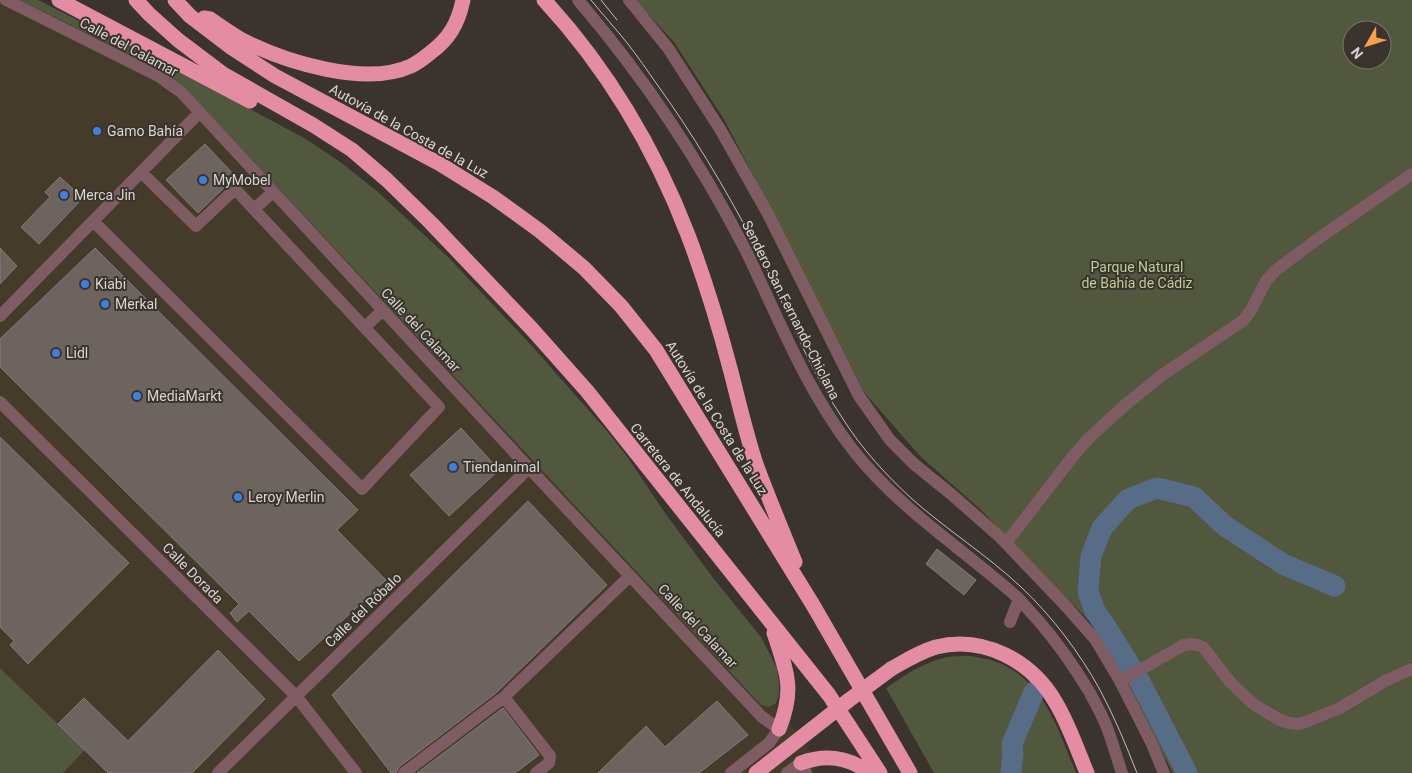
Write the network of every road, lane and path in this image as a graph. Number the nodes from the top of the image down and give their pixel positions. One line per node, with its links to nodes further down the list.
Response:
1 (6, 0): 10 (street, Calle del Calamar)
2 (59, 0): 16 (highway)
3 (136, 0): 16 (highway)
4 (176, 0): 9 (highway, Autovía de la Costa de la Luz)
5 (462, 0): 9 (highway)
6 (544, 0): 25 (highway)
7 (578, 0): 24 (street, Sendero San Fernando-Chiclana)
8 (629, 0): 22 (street)
9 (190, 16): 25 (highway, Autovía de la Costa de la Luz)
10 (200, 112): 11 (street); 13 (street, Calle del Calamar)
11 (141, 172): 14 (street); 15 (street)
12 (1412, 174): 22 (street)
13 (273, 192): 14 (street); 17 (street, Calle del Calamar)
14 (254, 209): 19 (street)
15 (93, 221): 18 (street); 19 (street)
16 (431, 223): 26 (highway, Carretera de Andalucía)
17 (383, 310): 19 (street); 21 (street, Calle del Calamar)
18 (0, 316)
19 (365, 327)
20 (0, 402): 30 (street, Calle Dorada)
21 (529, 468): 23 (street, Calle del Calamar); 30 (street, Calle del Róbalo)
22 (1006, 543): 29 (street)
23 (630, 576): 31 (street); 32 (street, Calle del Calamar)
24 (1019, 599): 27 (street); 45 (street, Sendero San Fernando-Chiclana)
25 (813, 605): 43 (highway)
26 (771, 622): 32 (highway); 42 (highway, Carretera de Andalucía)
27 (1010, 622)
28 (1412, 669): 29 (street)
29 (1120, 681): 46 (street)
30 (296, 696): 34 (street, Calle del Róbalo); 35 (street, Calle Dorada)
31 (504, 697): 36 (street); 37 (street)
32 (779, 729): 38 (street)
33 (804, 768): 40 (street); 41 (highway)
34 (218, 773)
35 (356, 773)
36 (404, 773)
37 (536, 773)
38 (731, 773)
39 (756, 773): 44 (highway, bridge)
40 (787, 773)
41 (869, 773)
42 (880, 773)
43 (910, 773)
44 (1087, 773)
45 (1122, 773)
46 (1164, 773)

